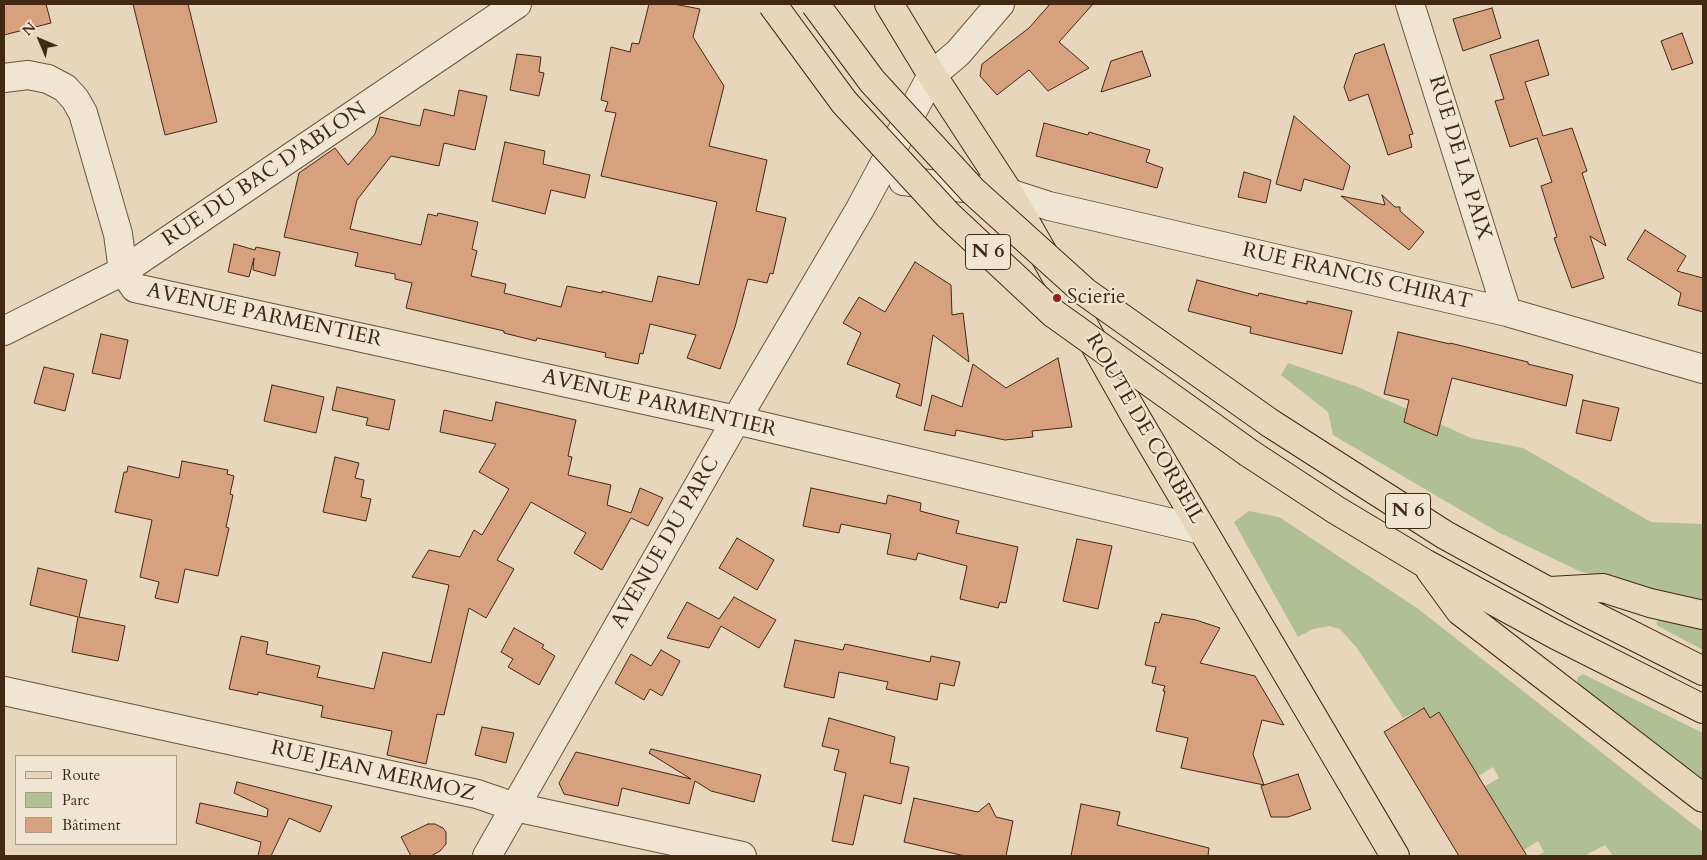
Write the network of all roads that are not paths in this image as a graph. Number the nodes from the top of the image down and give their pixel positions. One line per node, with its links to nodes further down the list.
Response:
1 (517, 4): 11 (street, RUE DU BAC D'ABLON)
2 (772, 4): 17 (main road, N 6, bridge)
3 (815, 4): 18 (main road, N 6, bridge)
4 (889, 4): 7 (main road, ROUTE DE CORBEIL)
5 (1000, 4): 7 (street)
6 (1410, 4): 12 (street, RUE DE LA PAIX)
7 (932, 75): 9 (street, AVENUE DU PARC); 10 (main road, ROUTE DE CORBEIL)
8 (4, 78): 11 (street)
9 (876, 178): 10 (street); 15 (street, AVENUE DU PARC)
10 (1009, 193): 12 (street, RUE FRANCIS CHIRAT); 16 (main road, ROUTE DE CORBEIL)
11 (123, 271): 13 (street, RUE DU BAC D'ABLON); 15 (street, AVENUE PARMENTIER)
12 (1507, 312): 14 (street, RUE FRANCIS CHIRAT)
13 (4, 331)
14 (1703, 369)
15 (736, 420): 16 (street, AVENUE PARMENTIER); 24 (street, AVENUE DU PARC)
16 (1202, 530): 27 (main road, ROUTE DE CORBEIL)
17 (1426, 564): 22 (main road, N 6); 23 (main road)
18 (1550, 591): 19 (main road); 20 (main road, N 6)
19 (1703, 615)
20 (1703, 671)
21 (4, 691): 24 (street, RUE JEAN MERMOZ)
22 (1703, 709)
23 (1703, 798)
24 (516, 807): 25 (street, AVENUE DU PARC); 26 (street, RUE JEAN MERMOZ)
25 (487, 856)
26 (742, 856)
27 (1395, 856)

